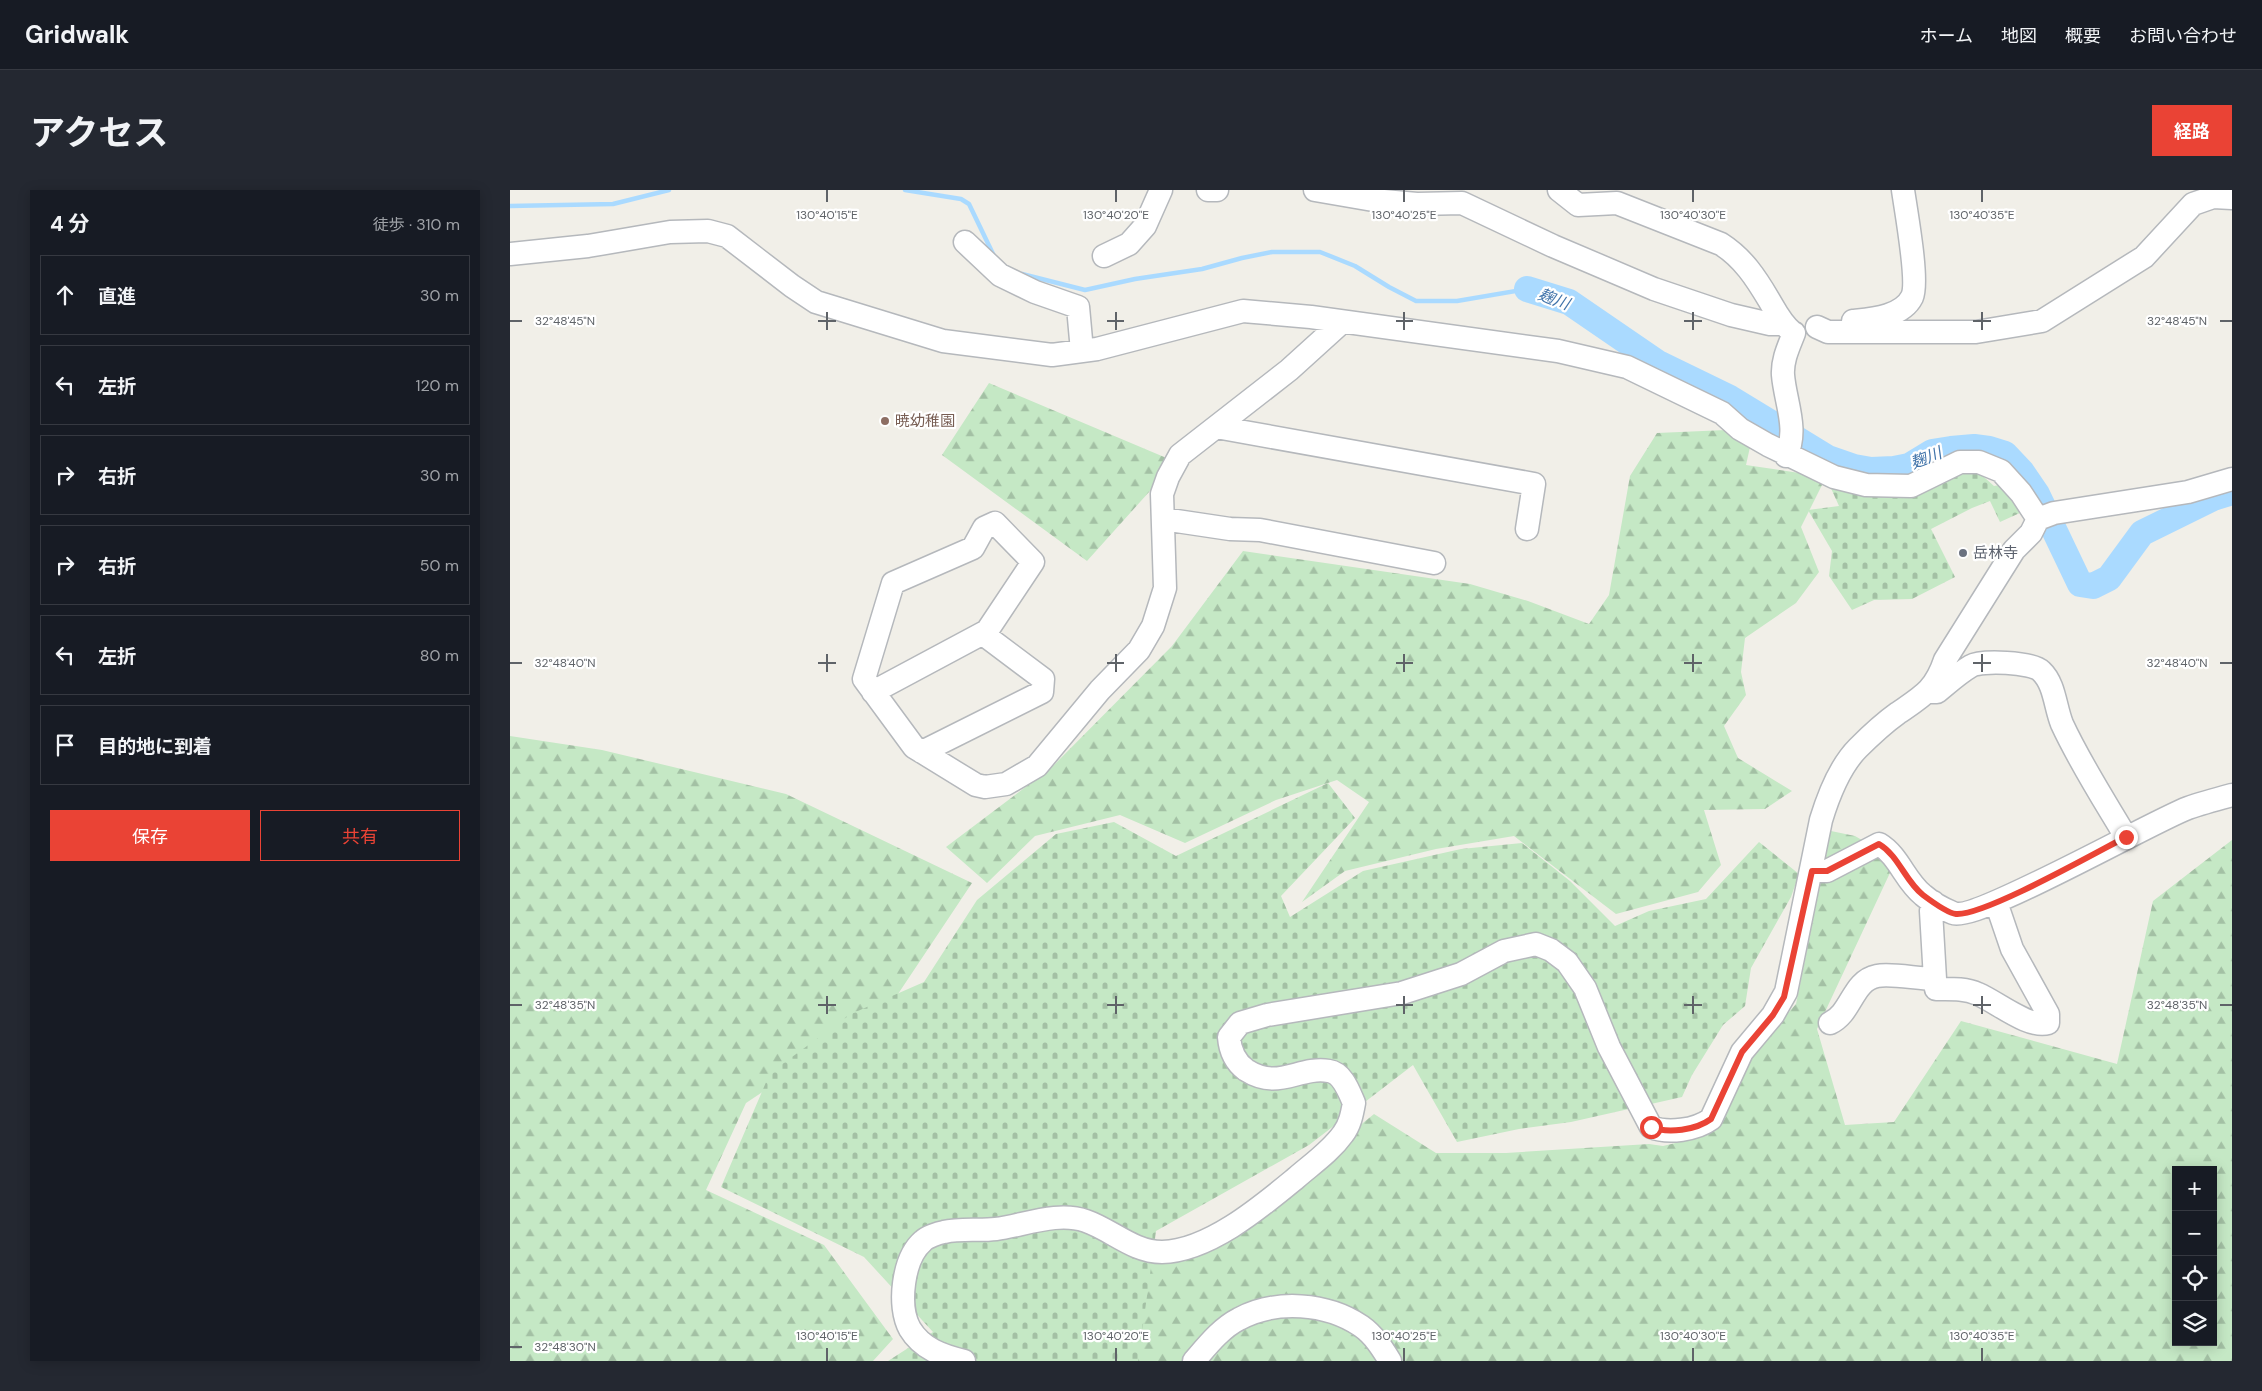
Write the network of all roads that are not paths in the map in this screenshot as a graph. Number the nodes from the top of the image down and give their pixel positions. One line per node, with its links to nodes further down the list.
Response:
1 (1161, 190): 11 (street)
2 (1208, 190): 3 (street)
3 (1218, 190)
4 (1315, 190): 7 (street)
5 (1559, 190): 14 (street)
6 (1903, 190): 13 (street)
7 (1460, 196): 14 (street)
8 (2232, 198): 13 (street)
9 (965, 242): 15 (street)
10 (510, 254): 15 (street)
11 (1104, 256)
12 (1342, 322): 15 (street); 16 (street); 17 (street)
13 (1818, 326): 14 (street)
14 (1788, 329): 17 (street)
15 (1082, 351)
16 (1216, 427): 20 (street); 21 (street)
17 (1788, 452): 19 (street)
18 (2232, 479): 19 (street)
19 (2045, 517): 25 (street)
20 (1163, 519): 22 (street); 26 (street)
21 (1527, 529)
22 (1434, 563)
23 (983, 634): 24 (street); 24 (street); 26 (street)
24 (873, 692): 26 (street)
25 (1928, 693): 28 (street); 29 (street)
26 (922, 752)
27 (2232, 795): 28 (street)
28 (2126, 837): 31 (street)
29 (1812, 871): 30 (street); 34 (street)
30 (1934, 902): 31 (street); 32 (street)
31 (1996, 902): 32 (street)
32 (1935, 979): 33 (street)
33 (1830, 1023)
34 (964, 1361)
35 (1194, 1361): 36 (street)
36 (1390, 1361)

